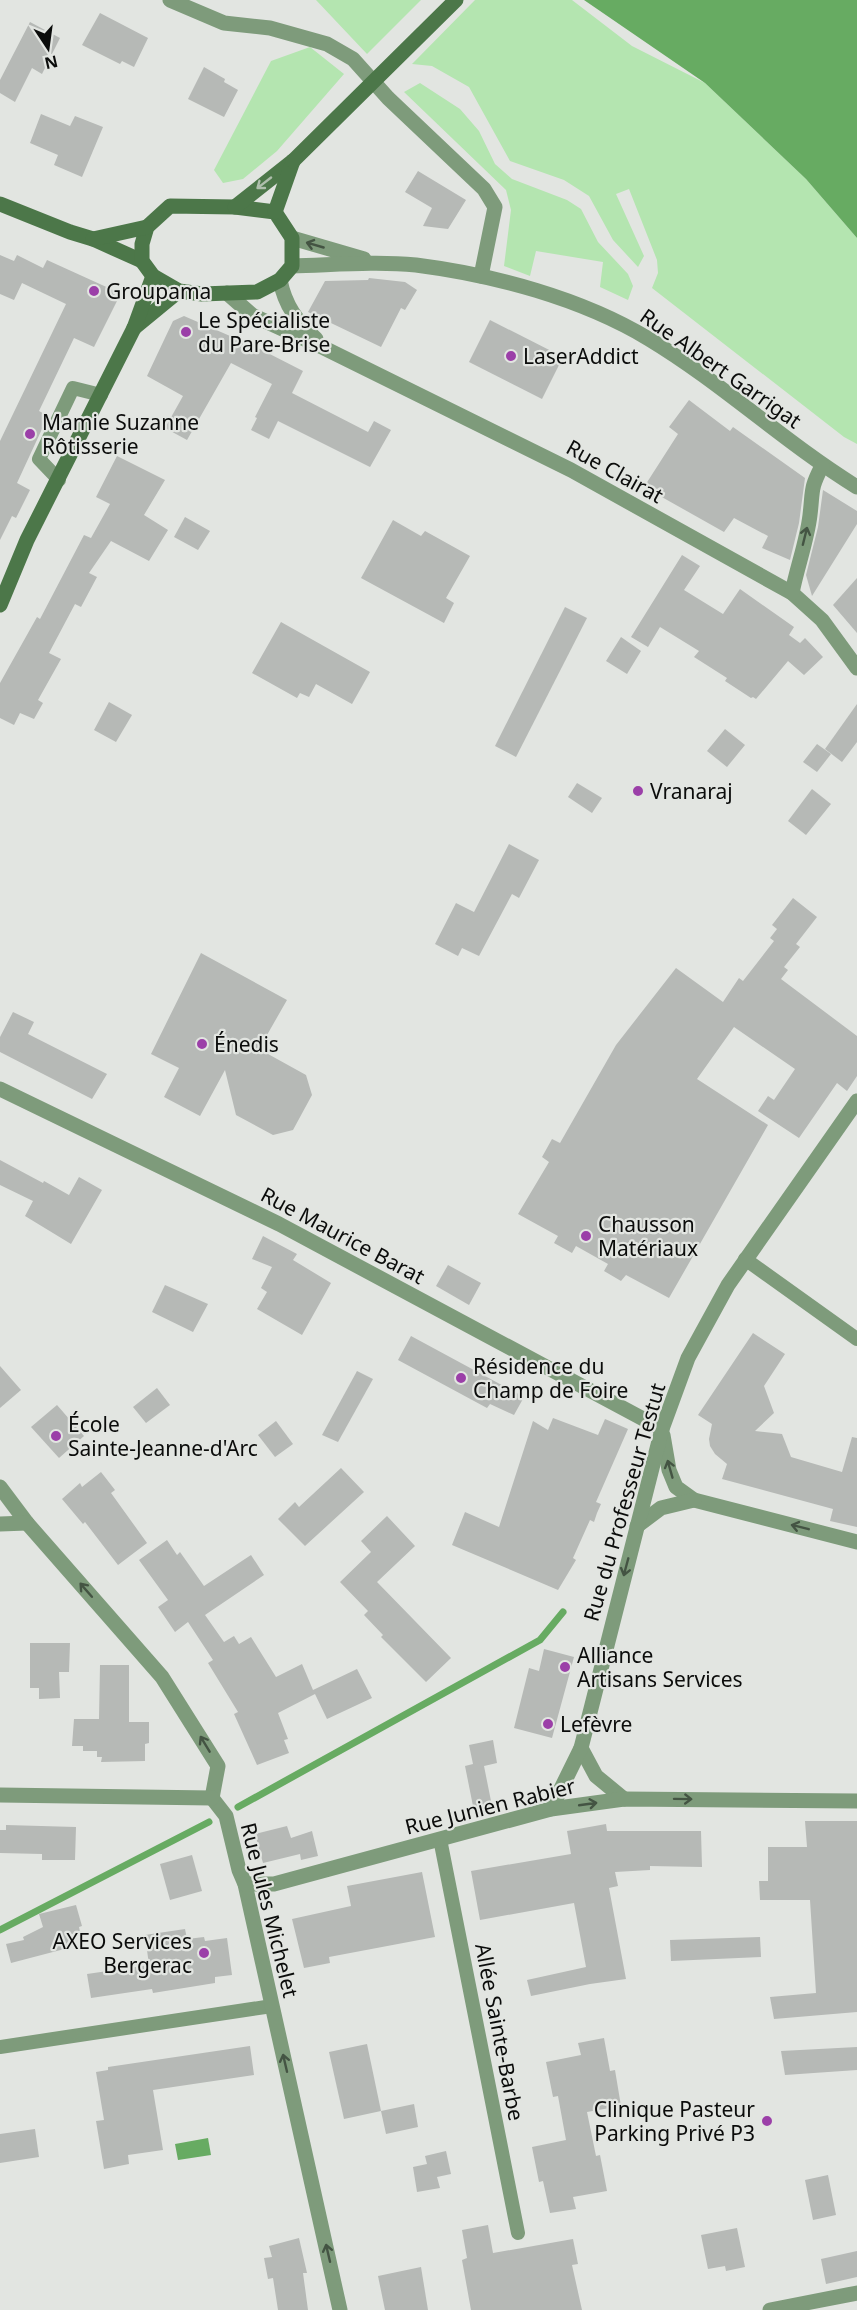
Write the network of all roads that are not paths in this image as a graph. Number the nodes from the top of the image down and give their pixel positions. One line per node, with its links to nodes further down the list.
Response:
1 (170, 0): 14 (street)
2 (456, 0): 3 (main road, bridge)
3 (293, 160): 5 (main road, one-way to 5); 6 (main road)
4 (0, 204): 9 (main road)
5 (235, 207): 6 (main road); 7 (main road)
6 (275, 212): 8 (main road)
7 (147, 226): 9 (main road); 10 (main road)
8 (292, 238): 11 (street, Rue Albert Garrigat, one-way to 8); 12 (main road)
9 (93, 239): 10 (main road)
10 (142, 261): 13 (main road)
11 (378, 264): 12 (street, Rue Albert Garrigat); 14 (street, Rue Albert Garrigat)
12 (292, 266): 15 (main road)
13 (153, 276): 16 (main road); 18 (main road)
14 (481, 276): 21 (street, Rue Albert Garrigat)
15 (280, 280): 17 (main road); 19 (street, Rue Clairat)
16 (179, 291): 17 (main road); 18 (main road)
17 (226, 293): 19 (street, Rue Clairat)
18 (134, 328): 20 (main road)
19 (324, 348): 24 (street, Rue Clairat)
20 (101, 395): 22 (main road); 22 (lane)
21 (822, 466): 23 (street, Rue Albert Garrigat); 24 (street, one-way to 21)
22 (59, 480): 25 (main road)
23 (857, 487)
24 (792, 593): 26 (street, Rue Clairat)
25 (0, 605)
26 (857, 668)
27 (0, 1089): 31 (street, Rue Maurice Barat)
28 (857, 1101): 29 (street, Rue du Professeur Testut)
29 (746, 1259): 30 (lane); 31 (street, Rue du Professeur Testut)
30 (857, 1339)
31 (662, 1429): 33 (street, one-way to 31); 36 (street, Rue du Professeur Testut)
32 (0, 1487): 35 (street)
33 (694, 1500): 36 (street); 37 (street, one-way to 33)
34 (0, 1524): 35 (street)
35 (27, 1524): 40 (street, one-way to 35)
36 (637, 1526): 38 (street, Rue du Professeur Testut, one-way to 38)
37 (857, 1542)
38 (581, 1748): 41 (street); 43 (street, Rue du Professeur Testut)
39 (0, 1795): 40 (street)
40 (212, 1798): 45 (street, Rue Jules Michelet)
41 (624, 1798): 42 (street, Rue Junien Rabier, one-way to 42); 43 (street, Rue Junien Rabier, one-way to 41)
42 (857, 1801)
43 (551, 1809): 44 (street, Rue Junien Rabier)
44 (440, 1839): 45 (street, Rue Junien Rabier); 48 (lane, Allée Sainte-Barbe)
45 (245, 1884): 46 (street, Rue Jules Michelet)
46 (272, 2006): 47 (lane); 51 (street, Rue Jules Michelet, one-way to 46)
47 (0, 2047)
48 (518, 2233)
49 (857, 2294): 50 (street)
50 (841, 2303): 52 (street)
51 (340, 2310)
52 (770, 2310)

